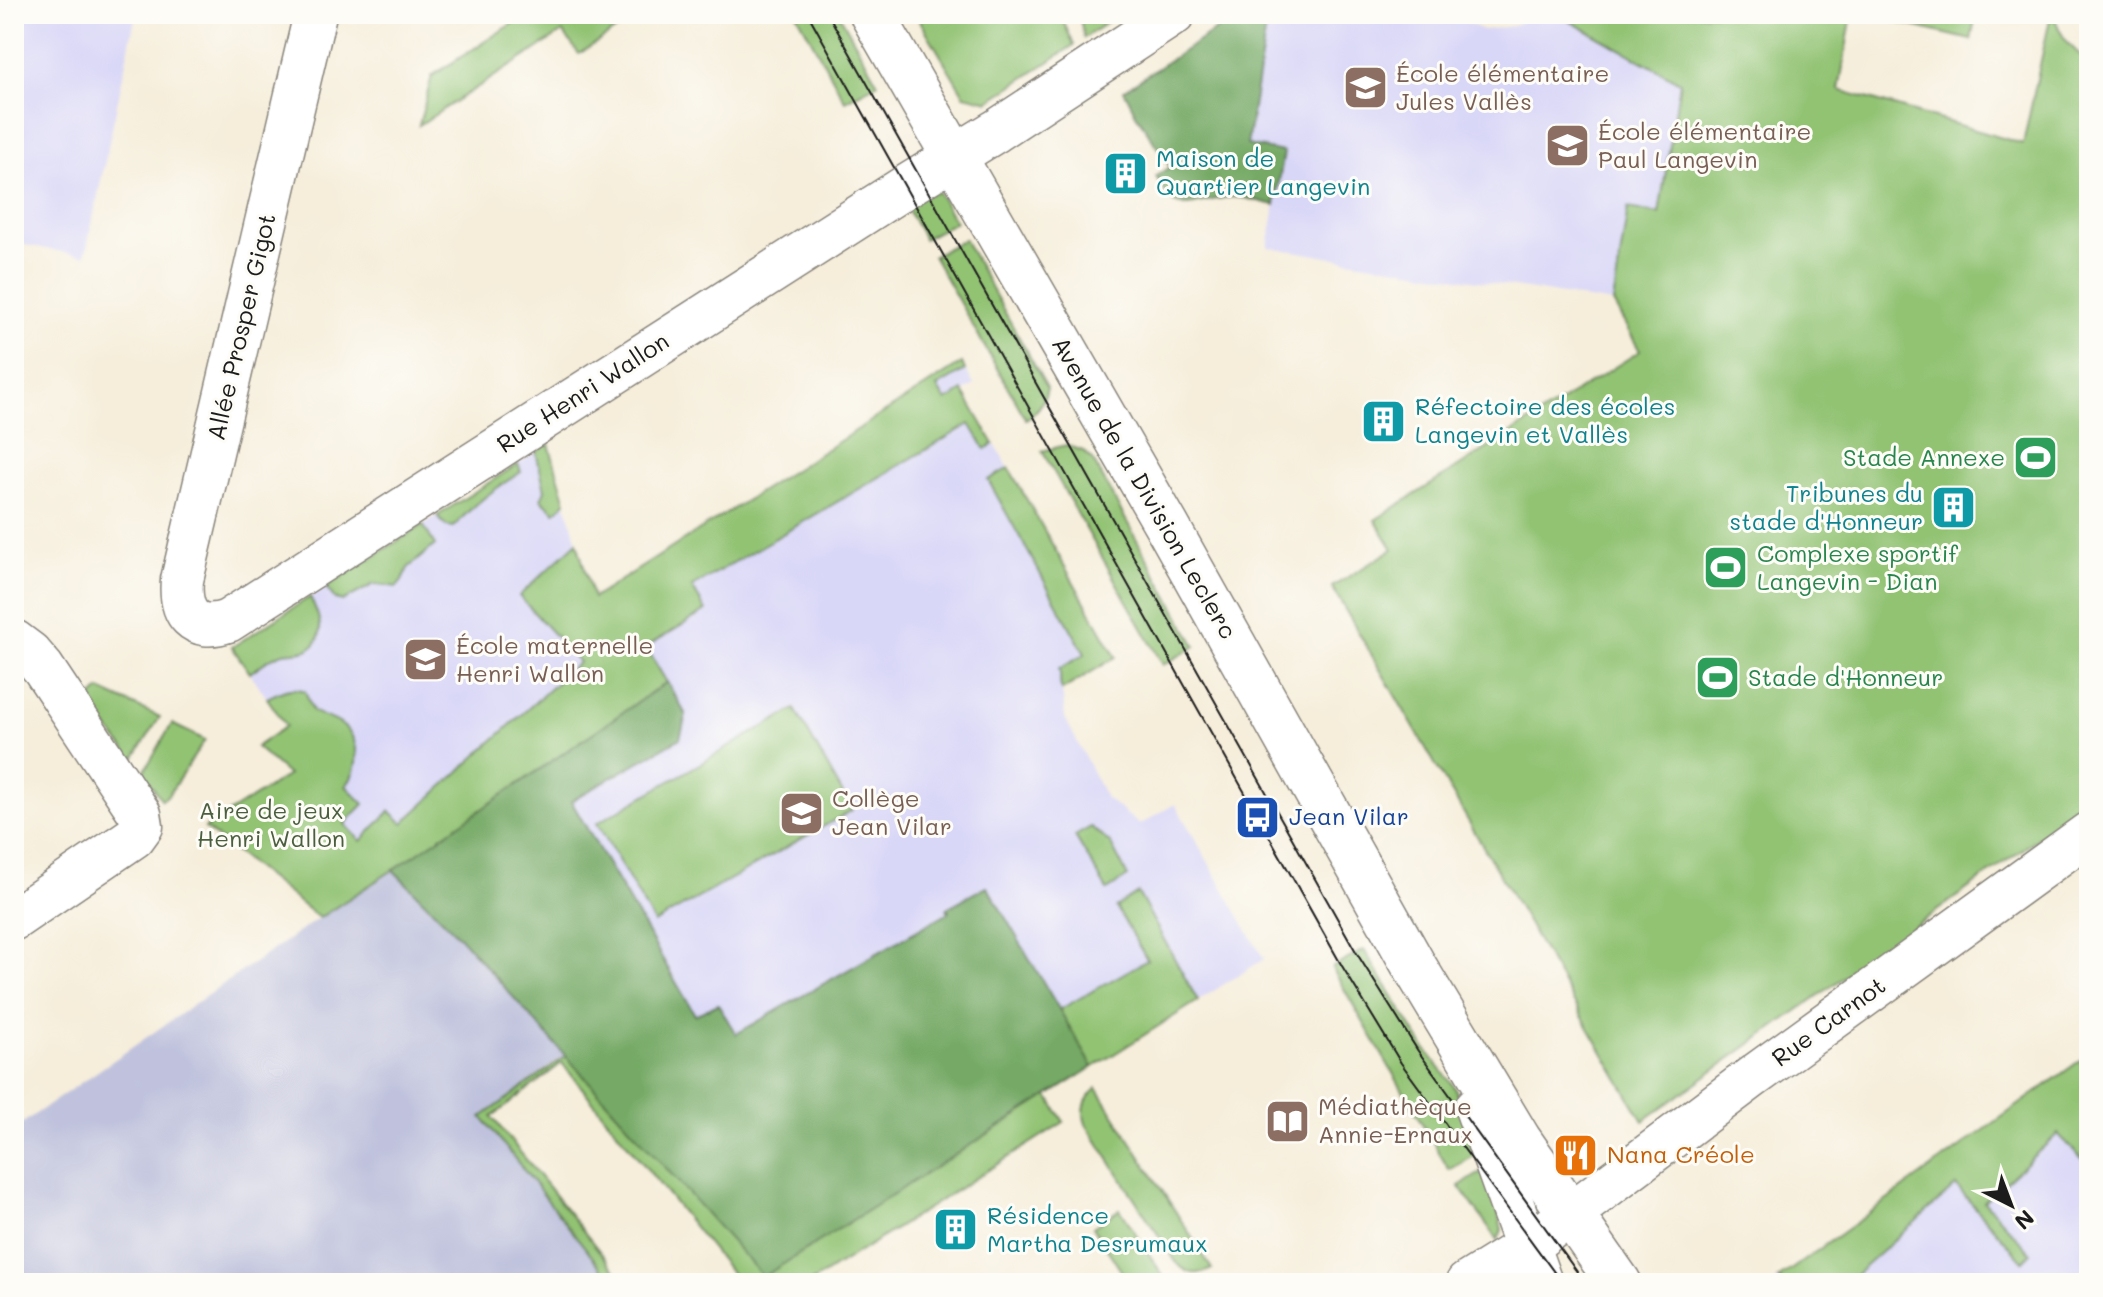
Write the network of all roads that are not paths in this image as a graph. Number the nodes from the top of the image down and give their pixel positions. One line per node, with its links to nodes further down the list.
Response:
1 (315, 14): 5 (street, Allée Prosper Gigot)
2 (872, 14): 4 (street, Avenue de la Division Leclerc)
3 (1174, 14): 4 (street, Rue Henri Wallon)
4 (955, 157): 5 (street, Rue Henri Wallon); 9 (street, Avenue de la Division Leclerc)
5 (210, 626)
6 (14, 641): 8 (street)
7 (2089, 833): 10 (street, Rue Carnot)
8 (14, 919)
9 (1413, 964): 10 (street, Avenue de la Division Leclerc); 11 (street, Avenue de la Division Leclerc)
10 (1570, 1214): 11 (street, Rue Carnot); 13 (street, Avenue de la Division Leclerc)
11 (1533, 1265): 12 (street, Rue Carnot)
12 (1467, 1283)
13 (1619, 1283)

